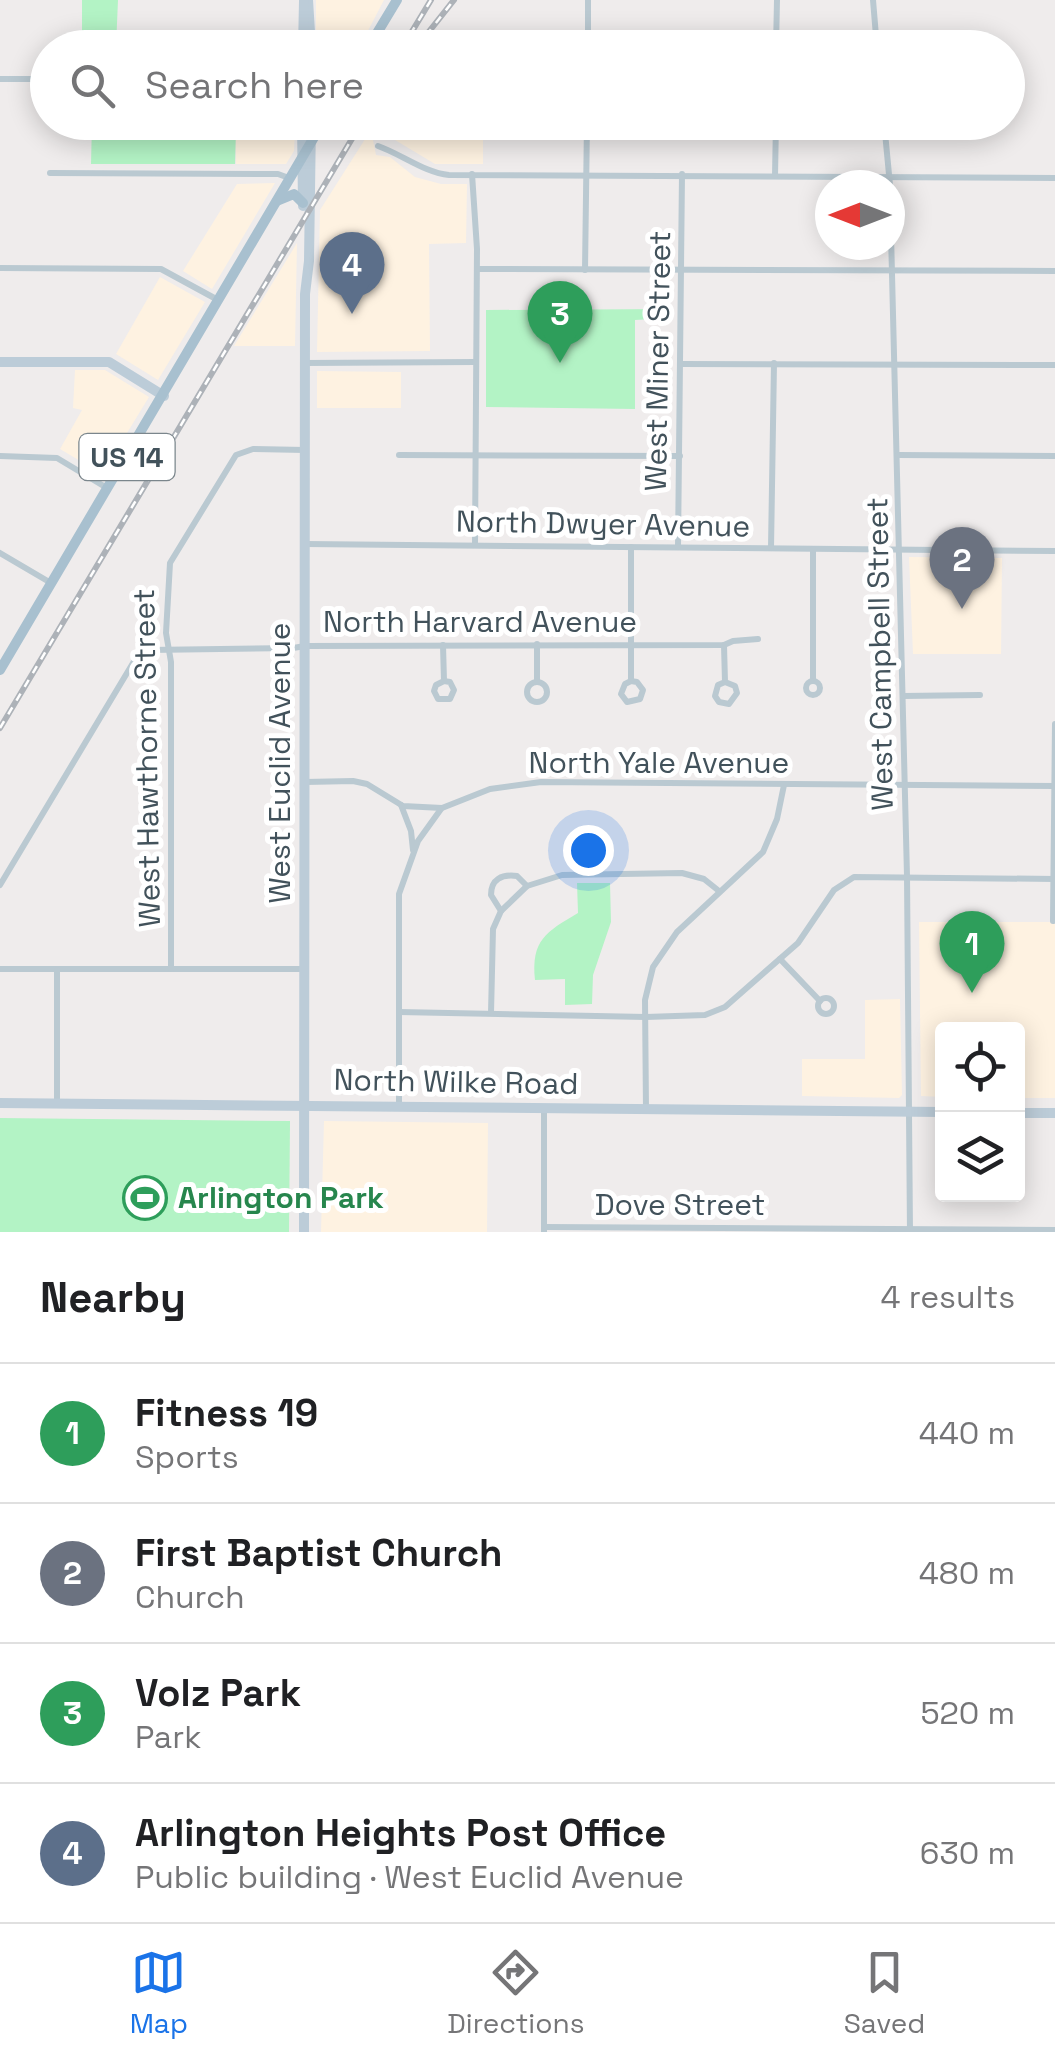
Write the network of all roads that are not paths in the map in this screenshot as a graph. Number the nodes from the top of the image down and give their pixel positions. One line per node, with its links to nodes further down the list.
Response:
1 (306, 0): 6 (main road); 7 (main road)
2 (397, 0): 8 (main road)
3 (588, 0): 9 (street)
4 (777, 0): 10 (street)
5 (873, 0): 11 (street)
6 (304, 30)
7 (309, 30)
8 (379, 30)
9 (588, 30)
10 (776, 30)
11 (875, 30)
12 (0, 78): 13 (street)
13 (30, 78)
14 (302, 140): 22 (main road, West Euclid Avenue)
15 (312, 140): 20 (main road, West Euclid Avenue)
16 (314, 140): 20 (main road, US 14)
17 (586, 140): 26 (street)
18 (776, 140): 28 (street)
19 (886, 140): 23 (street)
20 (312, 143): 22 (main road, US 14); 42 (main road, West Euclid Avenue)
21 (378, 146): 25 (street)
22 (302, 159): 31 (main road, US 14); 34 (main road, West Euclid Avenue)
23 (888, 170)
24 (50, 173): 31 (street)
25 (472, 174): 26 (street); 37 (street)
26 (585, 174): 27 (street); 38 (street)
27 (682, 174): 28 (street); 39 (street, West Miner Street)
28 (776, 176): 29 (street)
29 (815, 178)
30 (1055, 178): 32 (street)
31 (290, 179): 33 (main road, US 14)
32 (905, 181)
33 (276, 202): 34 (main road); 43 (main road, US 14)
34 (303, 203): 42 (main road, West Euclid Avenue)
35 (893, 260): 40 (street, West Campbell Street)
36 (0, 268): 43 (street)
37 (477, 268): 38 (street); 45 (street)
38 (585, 270): 39 (street)
39 (682, 270): 40 (street); 49 (street, West Miner Street)
40 (894, 270): 41 (street); 48 (street, West Campbell Street)
41 (1055, 271)
42 (305, 294): 46 (main road, West Euclid Avenue)
43 (219, 300): 51 (main road, US 14)
44 (0, 362): 51 (main road)
45 (475, 362): 46 (street); 53 (street)
46 (305, 363): 52 (main road, West Euclid Avenue)
47 (774, 363): 48 (street); 49 (street); 64 (street)
48 (896, 363): 50 (street); 57 (street, West Campbell Street)
49 (682, 364): 56 (street, West Miner Street)
50 (1055, 365)
51 (164, 396): 59 (main road, US 14)
52 (305, 450): 60 (main road, West Euclid Avenue); 76 (street, West Hawthorne Street)
53 (475, 454): 54 (street); 56 (street); 61 (street)
54 (399, 455)
55 (0, 456): 59 (street)
56 (680, 456): 63 (street, West Miner Street)
57 (898, 456): 58 (street); 66 (street, West Campbell Street)
58 (1055, 456)
59 (108, 489): 69 (main road, US 14)
60 (305, 544): 61 (street, North Dwyer Avenue); 75 (main road, West Euclid Avenue)
61 (475, 546): 62 (street, North Dwyer Avenue)
62 (631, 547): 63 (street, North Dwyer Avenue); 73 (street)
63 (678, 548): 64 (street, North Dwyer Avenue)
64 (771, 548): 65 (street, North Dwyer Avenue)
65 (813, 549): 66 (street, North Dwyer Avenue); 79 (street)
66 (901, 550): 67 (street, North Dwyer Avenue); 83 (street, West Campbell Street)
67 (1055, 550)
68 (0, 552): 69 (street)
69 (52, 583): 77 (main road, US 14)
70 (758, 639): 74 (street, North Harvard Avenue)
71 (443, 644): 72 (street, North Harvard Avenue); 75 (street, North Harvard Avenue); 78 (street)
72 (538, 644): 73 (street, North Harvard Avenue); 80 (street)
73 (631, 644): 74 (street, North Harvard Avenue); 81 (street)
74 (724, 645): 82 (street)
75 (305, 646): 76 (street, North Harvard Avenue); 86 (main road, West Euclid Avenue)
76 (168, 648): 95 (street, North Harvard Avenue); 102 (street, West Hawthorne Street)
77 (0, 670)
78 (444, 680)
79 (813, 680)
80 (536, 681)
81 (631, 681)
82 (725, 682)
83 (904, 696): 84 (street); 87 (street, West Campbell Street)
84 (980, 696)
85 (1055, 724): 89 (street)
86 (305, 782): 90 (street, North Yale Avenue); 103 (main road, West Euclid Avenue)
87 (904, 784): 88 (street, North Yale Avenue); 89 (street, North Yale Avenue); 93 (street, West Campbell Street)
88 (784, 785): 91 (street, North Yale Avenue); 97 (street)
89 (1055, 786): 94 (street)
90 (401, 805): 91 (street, North Yale Avenue); 92 (street)
91 (442, 808): 92 (street)
92 (412, 856): 106 (street)
93 (907, 876): 94 (street); 100 (street); 115 (street, West Campbell Street)
94 (1054, 879): 99 (street)
95 (0, 885)
96 (527, 886): 97 (street); 98 (street); 98 (street)
97 (718, 891): 108 (street)
98 (501, 911): 107 (street)
99 (1053, 920)
100 (780, 959): 105 (street); 108 (street)
101 (0, 969): 104 (street)
102 (171, 969): 103 (street); 104 (street)
103 (305, 969): 111 (main road, West Euclid Avenue)
104 (57, 970): 110 (street)
105 (820, 1002)
106 (399, 1012): 107 (street); 112 (street)
107 (491, 1013): 108 (street)
108 (646, 1017): 114 (street)
109 (0, 1103): 110 (main road, North Wilke Road)
110 (56, 1103): 111 (main road, North Wilke Road)
111 (306, 1106): 112 (main road, North Wilke Road); 125 (main road, West Euclid Avenue)
112 (399, 1107): 113 (main road, North Wilke Road)
113 (544, 1108): 114 (main road, North Wilke Road); 119 (street)
114 (646, 1110): 115 (main road, North Wilke Road)
115 (911, 1112): 116 (main road, North Wilke Road); 123 (street, West Campbell Street)
116 (935, 1112)
117 (1025, 1113): 118 (main road)
118 (1055, 1113)
119 (544, 1229): 120 (street, Dove Street)
120 (675, 1229): 121 (street, Dove Street)
121 (793, 1230): 123 (street, Dove Street)
122 (1055, 1230): 124 (street, Dove Street)
123 (910, 1231): 124 (street, Dove Street)
124 (1036, 1231)
125 (304, 1232)

